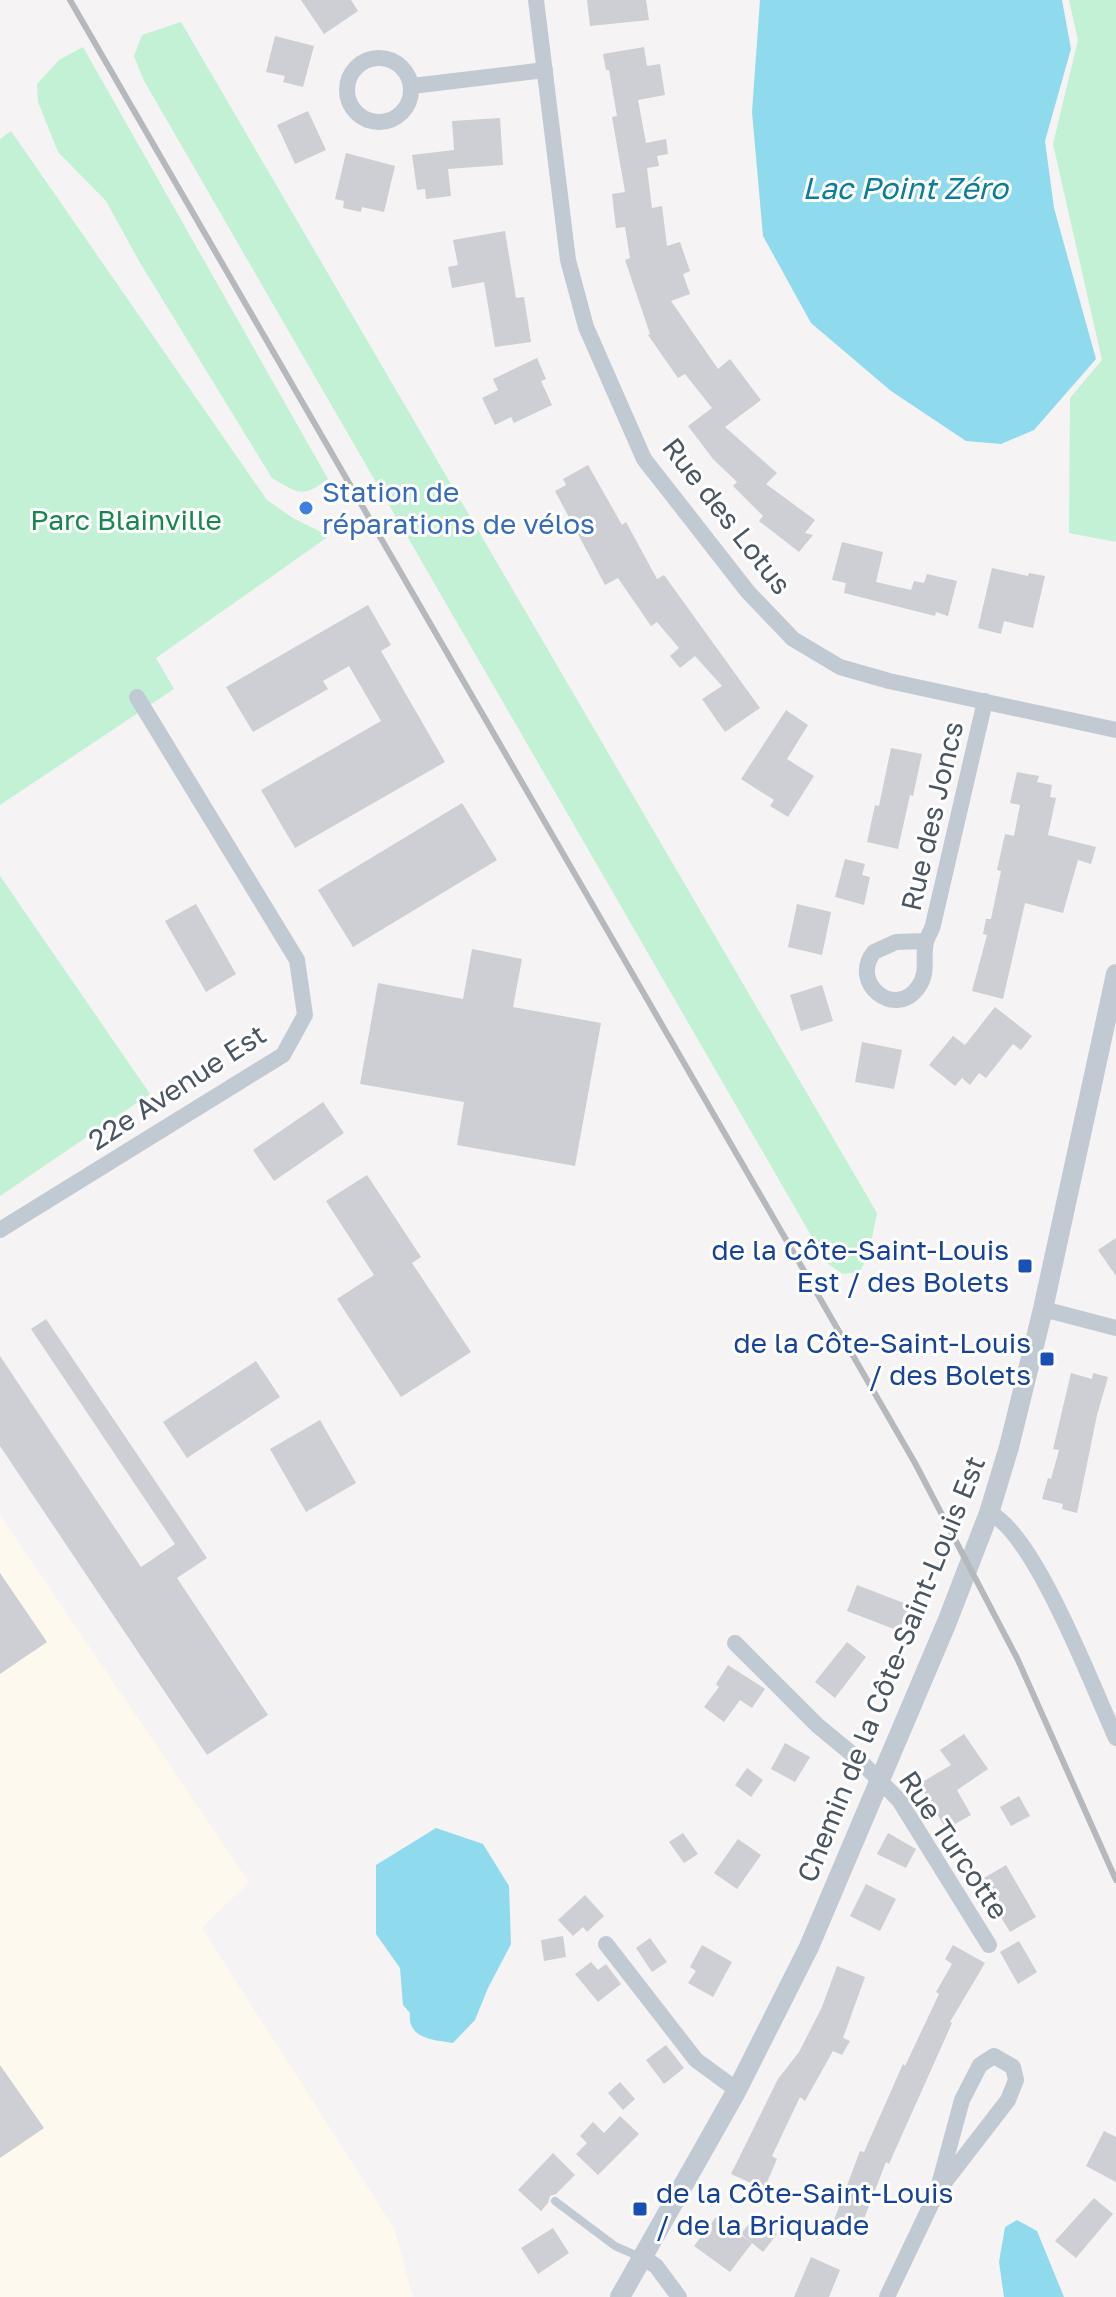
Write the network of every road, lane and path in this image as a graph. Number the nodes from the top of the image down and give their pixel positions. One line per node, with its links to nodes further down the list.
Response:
1 (536, 0): 2 (street, Rue des Lotus)
2 (545, 70): 3 (street); 5 (street, Rue des Lotus)
3 (412, 86): 3 (street)
4 (137, 697): 9 (street, 22e Avenue Est)
5 (985, 701): 6 (street, Rue des Lotus); 7 (street, Rue des Joncs)
6 (1116, 730)
7 (926, 941)
8 (1116, 974): 10 (street, Chemin de la Côte-Saint-Louis Est)
9 (0, 1230)
10 (1043, 1309): 11 (street); 12 (street, Chemin de la Côte-Saint-Louis Est)
11 (1116, 1328)
12 (989, 1513): 14 (street); 15 (street, Chemin de la Côte-Saint-Louis Est)
13 (735, 1643): 15 (street, Rue Turcotte)
14 (1116, 1738)
15 (880, 1779): 17 (street, Rue Turcotte); 18 (street, Chemin de la Côte-Saint-Louis Est)
16 (606, 1944): 18 (street)
17 (989, 1945)
18 (737, 2090): 21 (street, Chemin de la Côte-Saint-Louis Est)
19 (937, 2192): 19 (street); 24 (street)
20 (555, 2201): 21 (lane)
21 (642, 2257): 22 (street, Chemin de la Côte-Saint-Louis Est); 23 (street)
22 (620, 2297)
23 (679, 2297)
24 (887, 2297)

